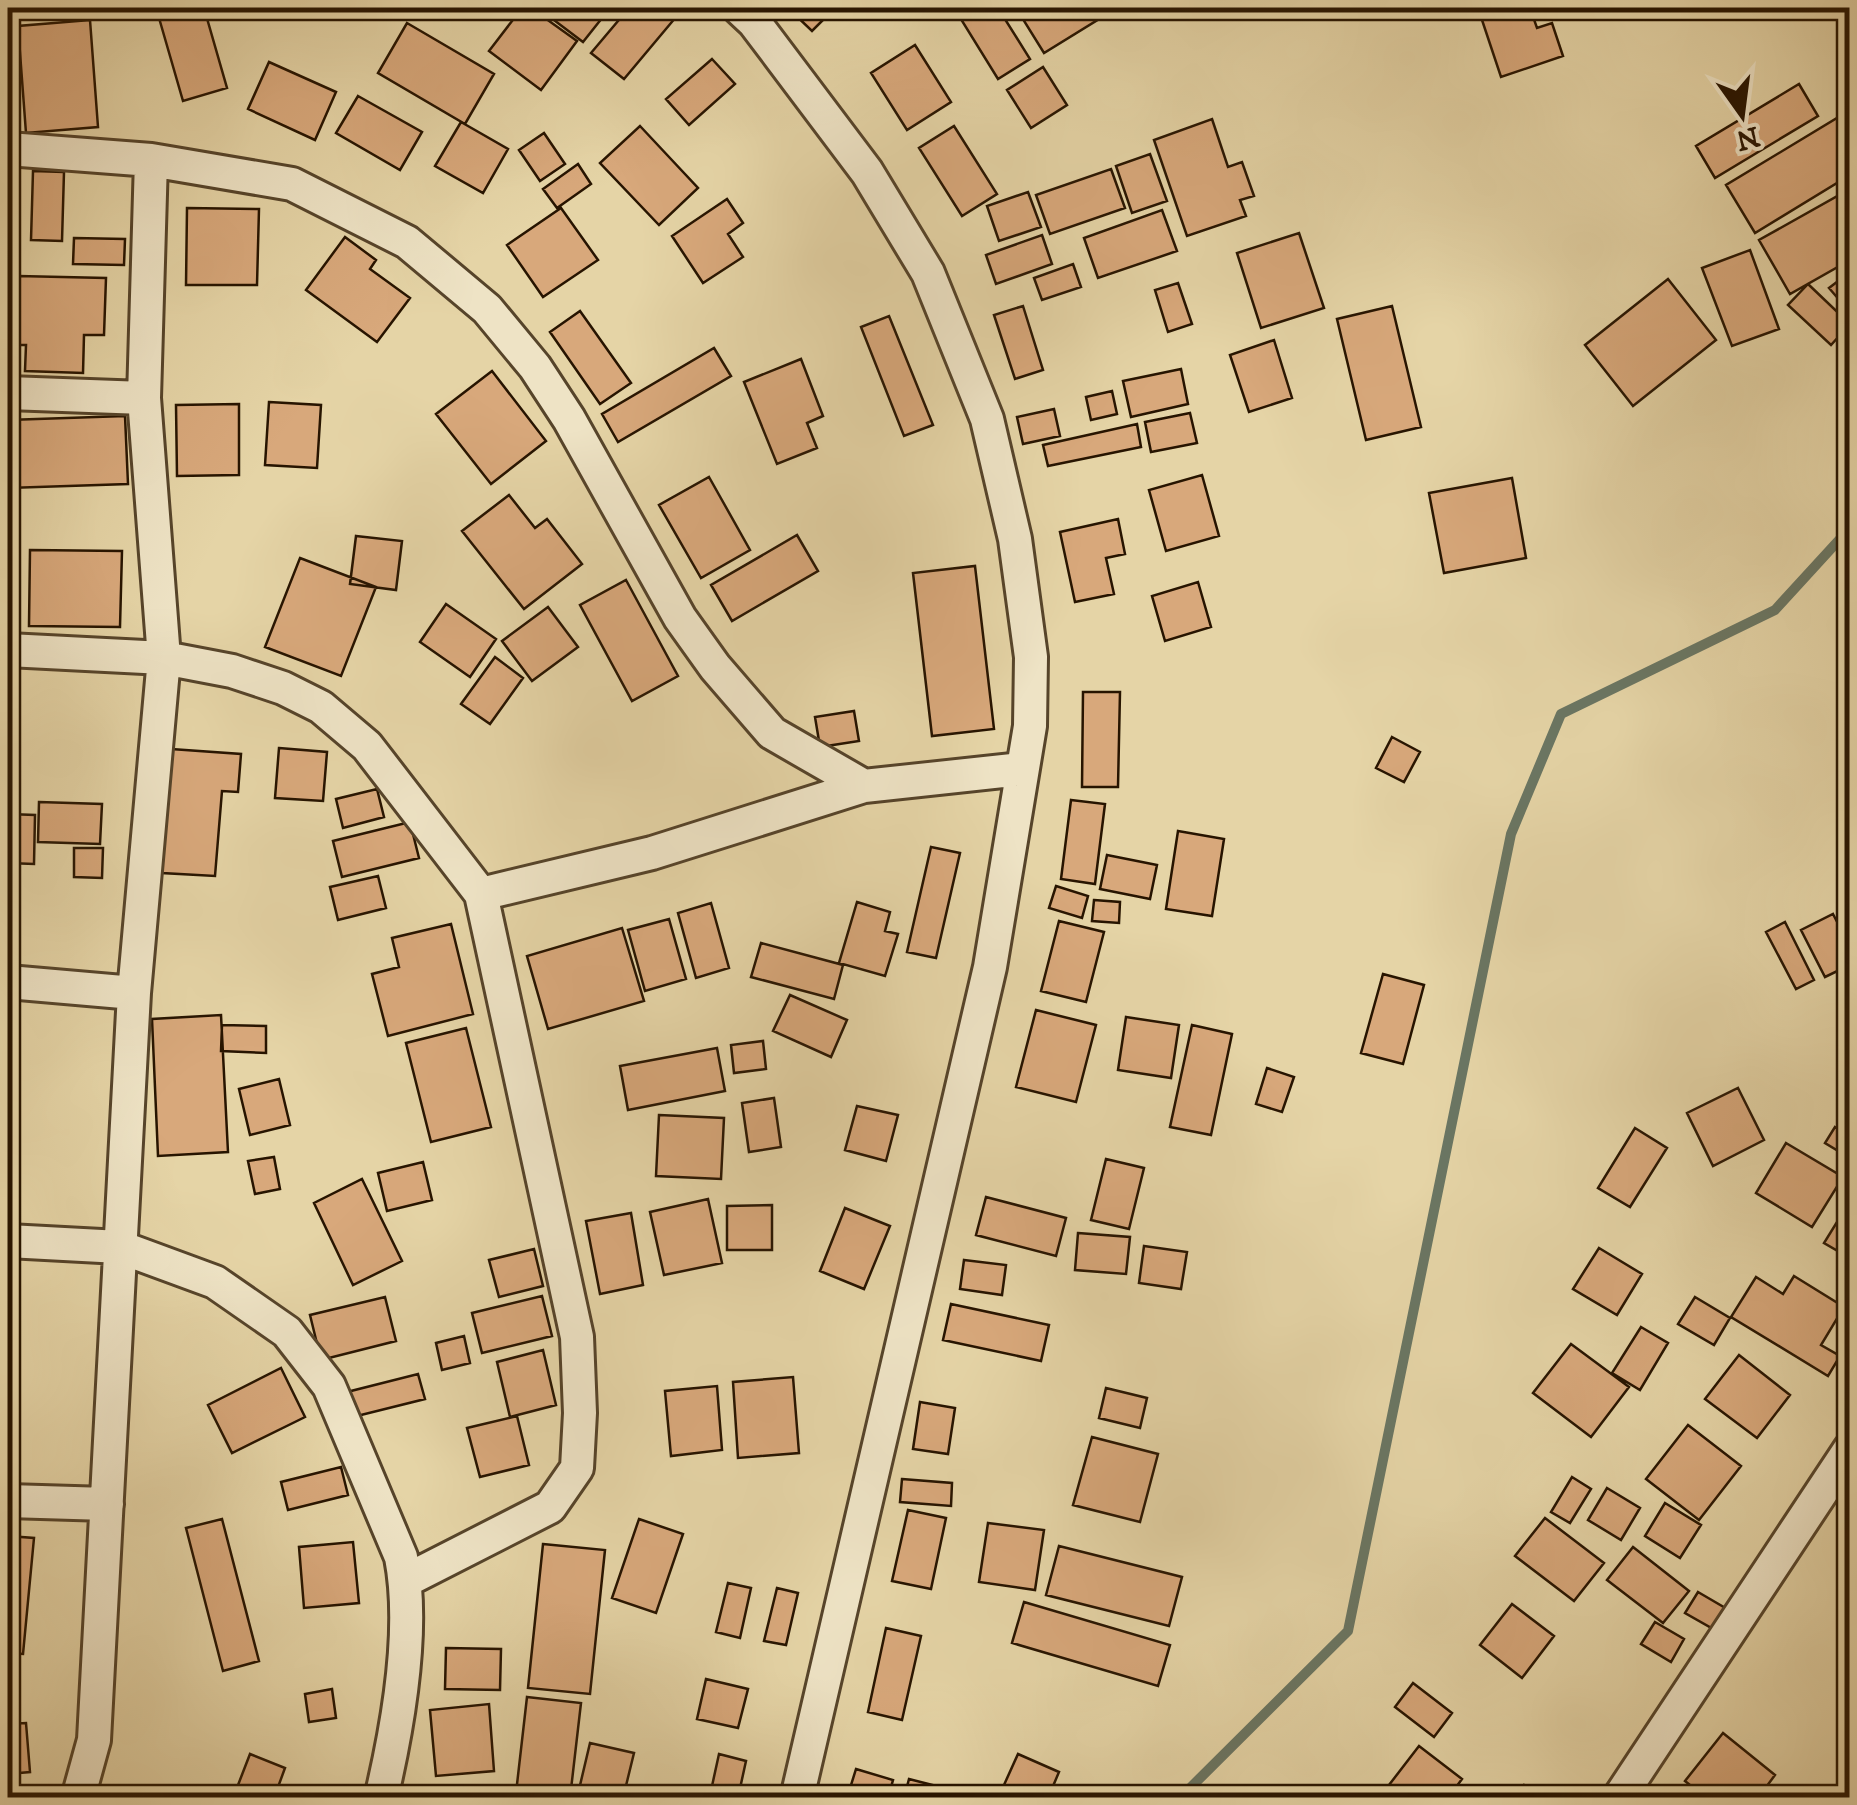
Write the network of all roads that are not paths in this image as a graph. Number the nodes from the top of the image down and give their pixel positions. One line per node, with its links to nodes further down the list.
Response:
1 (739, 8): 8 (street)
2 (8, 149): 3 (street)
3 (151, 160): 5 (street); 9 (street)
4 (8, 393): 5 (street)
5 (144, 398): 7 (street)
6 (8, 650): 7 (street)
7 (164, 658): 10 (street); 12 (street)
8 (1021, 770): 9 (street); 21 (street)
9 (864, 786): 10 (street)
10 (481, 894): 18 (street)
11 (8, 982): 12 (street)
12 (134, 993): 14 (street)
13 (8, 1241): 14 (street)
14 (120, 1247): 17 (street); 18 (street)
15 (1850, 1448): 22 (street)
16 (8, 1501): 17 (street)
17 (107, 1504): 19 (street)
18 (406, 1581): 20 (street)
19 (78, 1798)
20 (381, 1798)
21 (797, 1798)
22 (1619, 1798)

